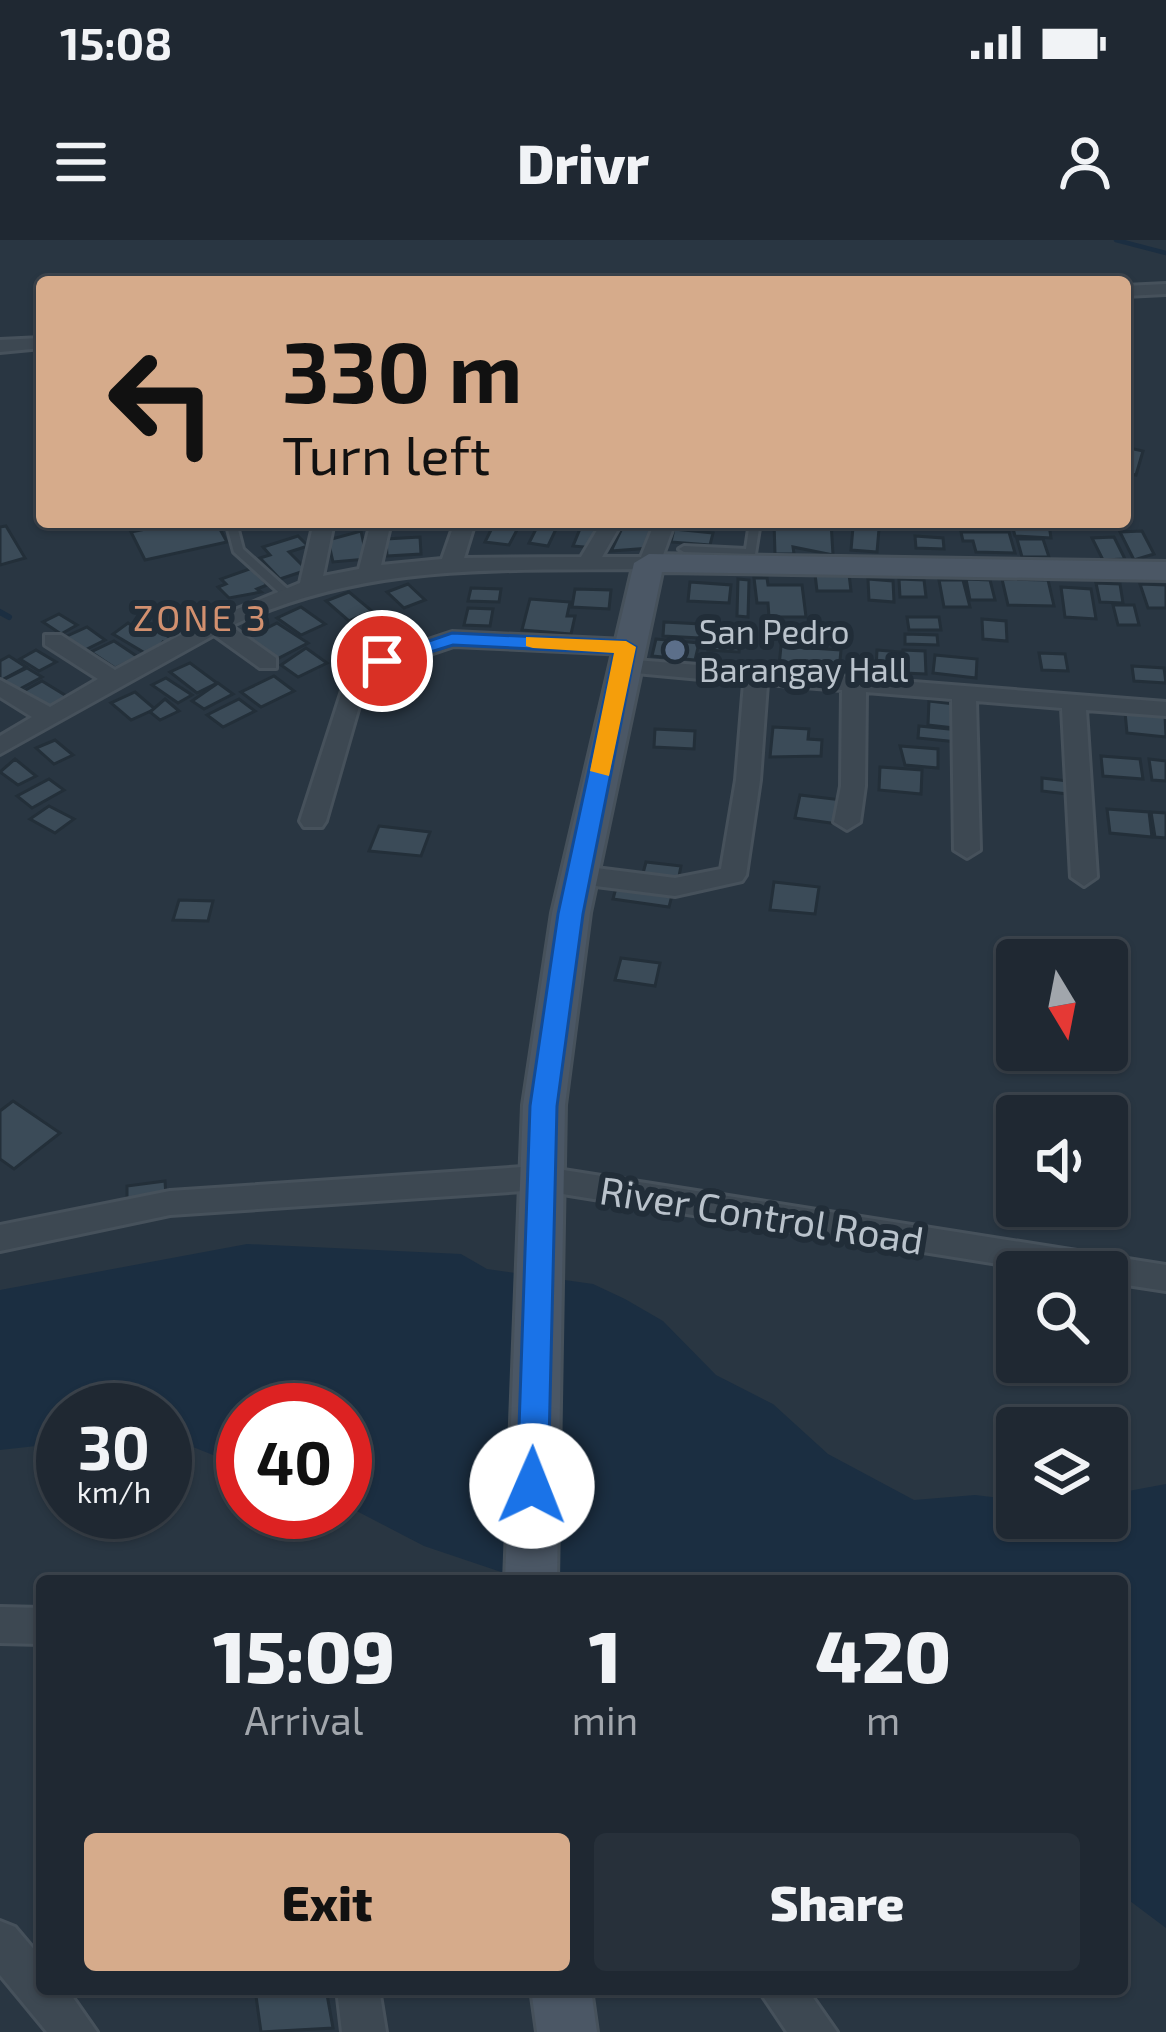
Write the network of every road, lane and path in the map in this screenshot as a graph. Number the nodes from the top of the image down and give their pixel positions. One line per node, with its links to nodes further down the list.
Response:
1 (1166, 289): 2 (street)
2 (1131, 291)
3 (36, 344): 4 (street)
4 (0, 346)
5 (232, 528): 18 (lane)
6 (322, 528): 18 (street)
7 (380, 528): 17 (street)
8 (463, 528): 15 (street)
9 (608, 528): 14 (street)
10 (663, 528): 13 (street)
11 (754, 528): 12 (lane)
12 (700, 554): 13 (street); 16 (street)
13 (649, 563): 14 (street); 21 (street)
14 (587, 564): 15 (street)
15 (450, 567): 17 (street)
16 (1166, 571)
17 (368, 574): 18 (street)
18 (299, 591): 19 (street)
19 (218, 627): 22 (street); 24 (street)
20 (53, 640): 24 (street)
21 (624, 657): 23 (street); 32 (street); 35 (street)
22 (268, 663)
23 (756, 675): 25 (street); 35 (street)
24 (117, 681): 30 (street)
25 (854, 684): 27 (street); 33 (street)
26 (0, 687): 30 (street)
27 (964, 694): 28 (street); 34 (street)
28 (1074, 702): 29 (street); 36 (street)
29 (1166, 709)
30 (50, 718): 31 (street)
31 (0, 746)
32 (313, 821)
33 (847, 822)
34 (967, 850)
35 (580, 875): 37 (street)
36 (1084, 877)
37 (538, 1189): 38 (street, River Control Road); 39 (street, River Control Road); 40 (street)
38 (0, 1238)
39 (1166, 1278)
40 (531, 1575)
41 (0, 1624): 42 (street)
42 (36, 1626)
43 (0, 1942): 44 (street)
44 (36, 1985)
45 (44, 1995): 49 (street)
46 (359, 1995): 50 (street)
47 (562, 1995): 51 (street)
48 (784, 1995): 52 (street)
49 (75, 2032)
50 (364, 2032)
51 (567, 2032)
52 (815, 2032)

